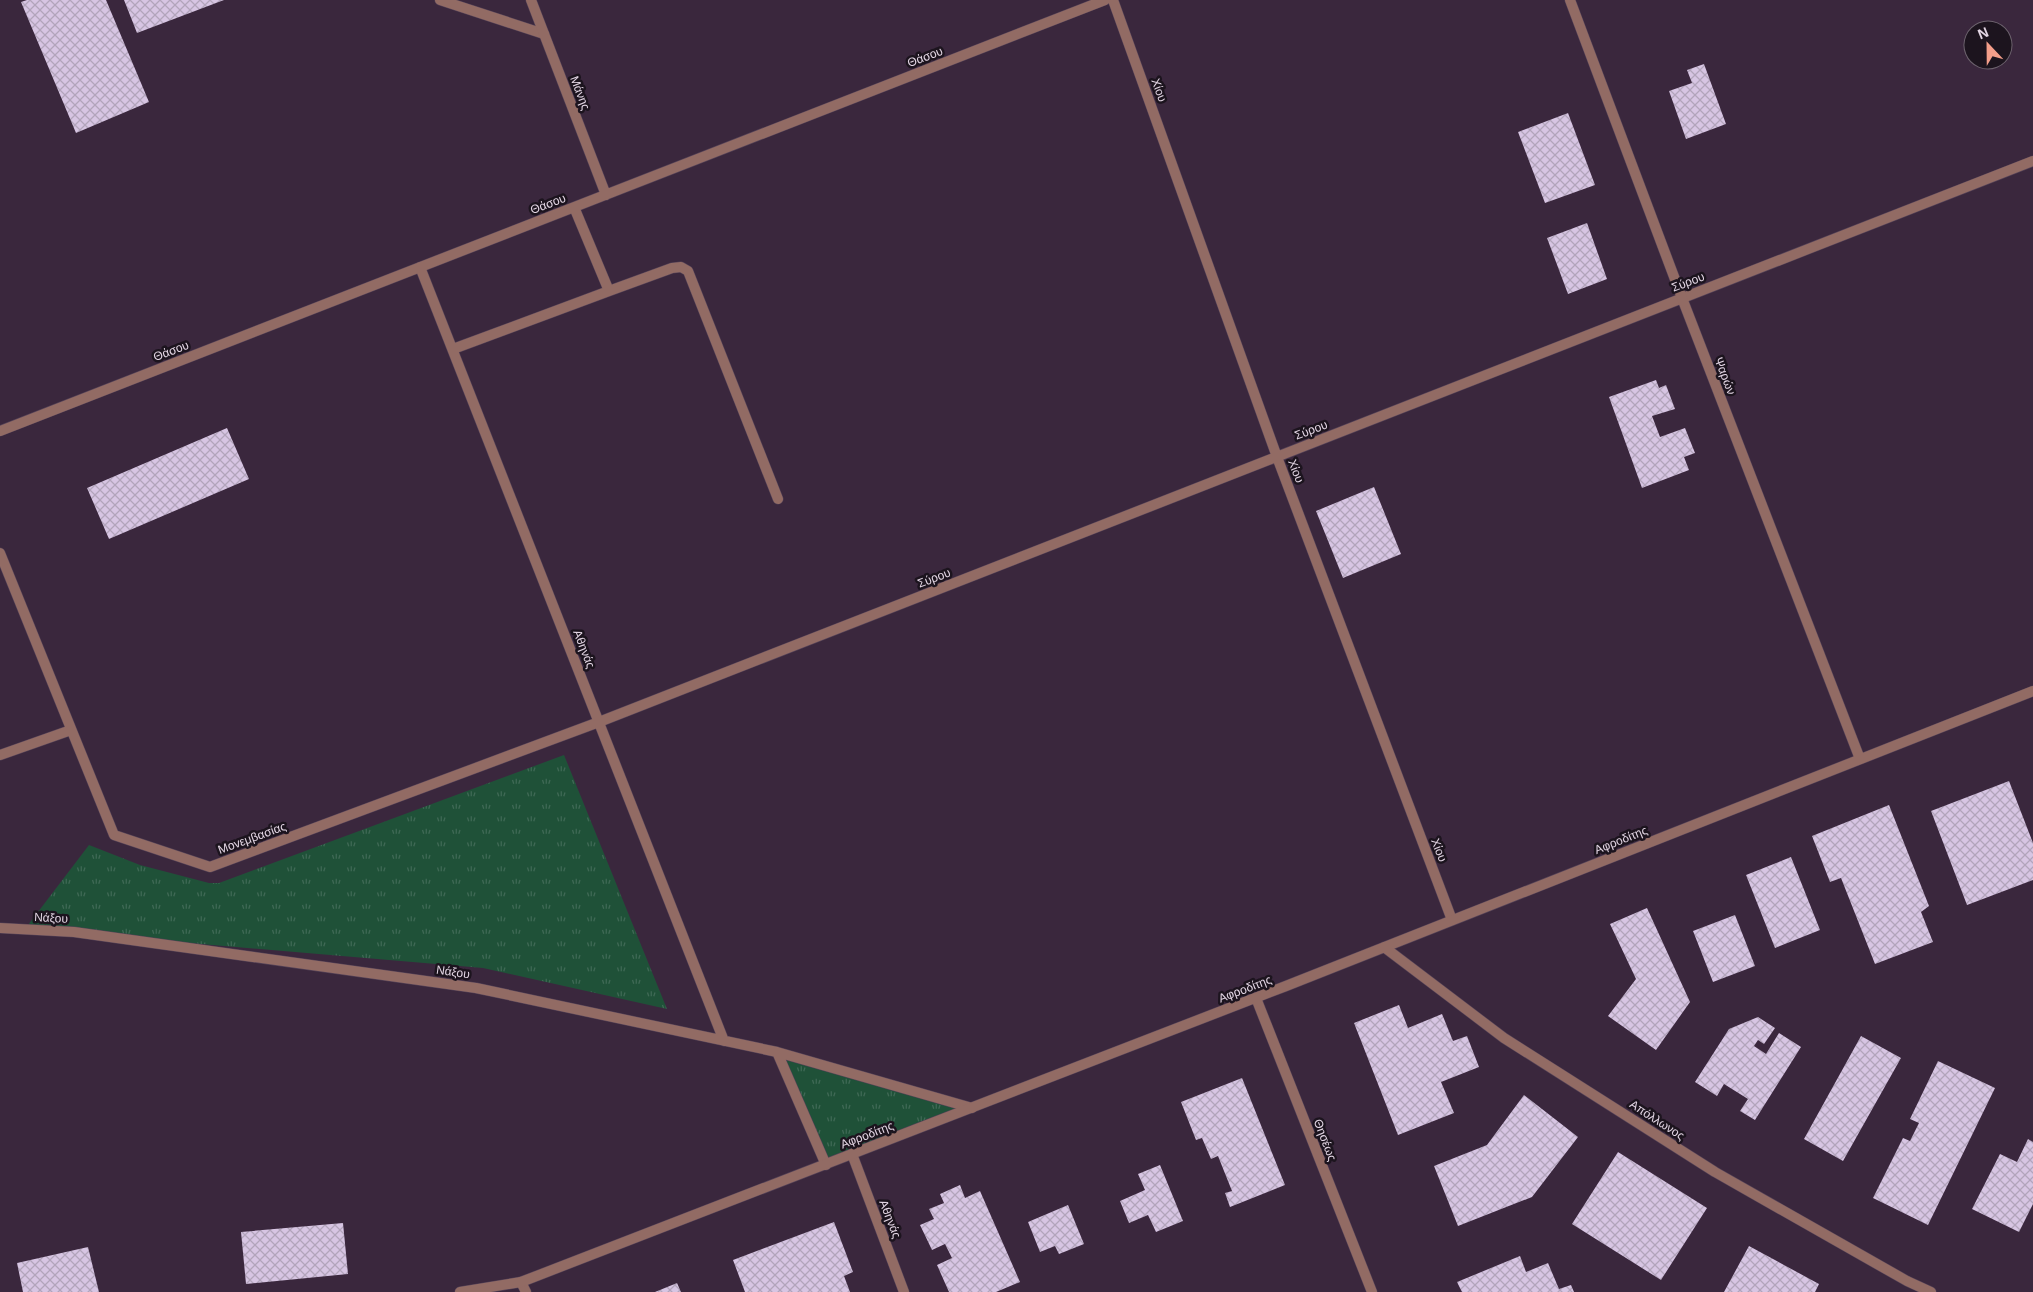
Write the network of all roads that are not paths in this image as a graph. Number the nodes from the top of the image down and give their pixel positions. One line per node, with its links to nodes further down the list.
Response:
1 (440, 0): 6 (street)
2 (531, 0): 6 (street, Μάνης)
3 (1105, 0): 8 (street, Θάσου)
4 (1114, 0): 15 (street, Χίου)
5 (1570, 0): 12 (street, Ψαρών)
6 (544, 34): 8 (street, Μάνης)
7 (2033, 161): 12 (street, Σύρου)
8 (606, 194): 9 (street, Θάσου)
9 (574, 207): 10 (street, Θάσου); 11 (street)
10 (420, 267): 13 (street, Αθηνάς); 14 (street, Θάσου)
11 (609, 291): 13 (street); 16 (street)
12 (1682, 298): 15 (street, Σύρου); 22 (street, Ψαρών)
13 (453, 349): 19 (street, Αθηνάς)
14 (0, 431)
15 (1277, 457): 19 (street, Σύρου); 23 (street, Χίου)
16 (778, 499)
17 (0, 553): 20 (street, Movεμβασίας)
18 (2033, 691): 22 (street, Αφροδίτης)
19 (599, 722): 20 (street, Movεμβασίας); 27 (street, Αθηνάς)
20 (71, 730): 21 (street)
21 (0, 756)
22 (1860, 759): 23 (street, Αφροδίτης)
23 (1452, 920): 25 (street, Αφροδίτης)
24 (0, 928): 27 (street, Νάξου)
25 (1384, 947): 26 (street, Αφροδίτης); 37 (street, Απόλλωνος)
26 (1256, 998): 29 (street, Αφροδίτης); 36 (street, Θησέως)
27 (724, 1041): 28 (street, Νάξου)
28 (777, 1052): 29 (street, Νάξου); 31 (street)
29 (972, 1108): 30 (street, Αφροδίτης)
30 (852, 1154): 31 (street, Αφροδίτης); 35 (street, Αθηνάς)
31 (826, 1165): 32 (street, Αφροδίτης)
32 (521, 1282): 33 (street, Αφροδίτης); 34 (street)
33 (460, 1292)
34 (526, 1292)
35 (904, 1292)
36 (1372, 1292)
37 (1930, 1292)

